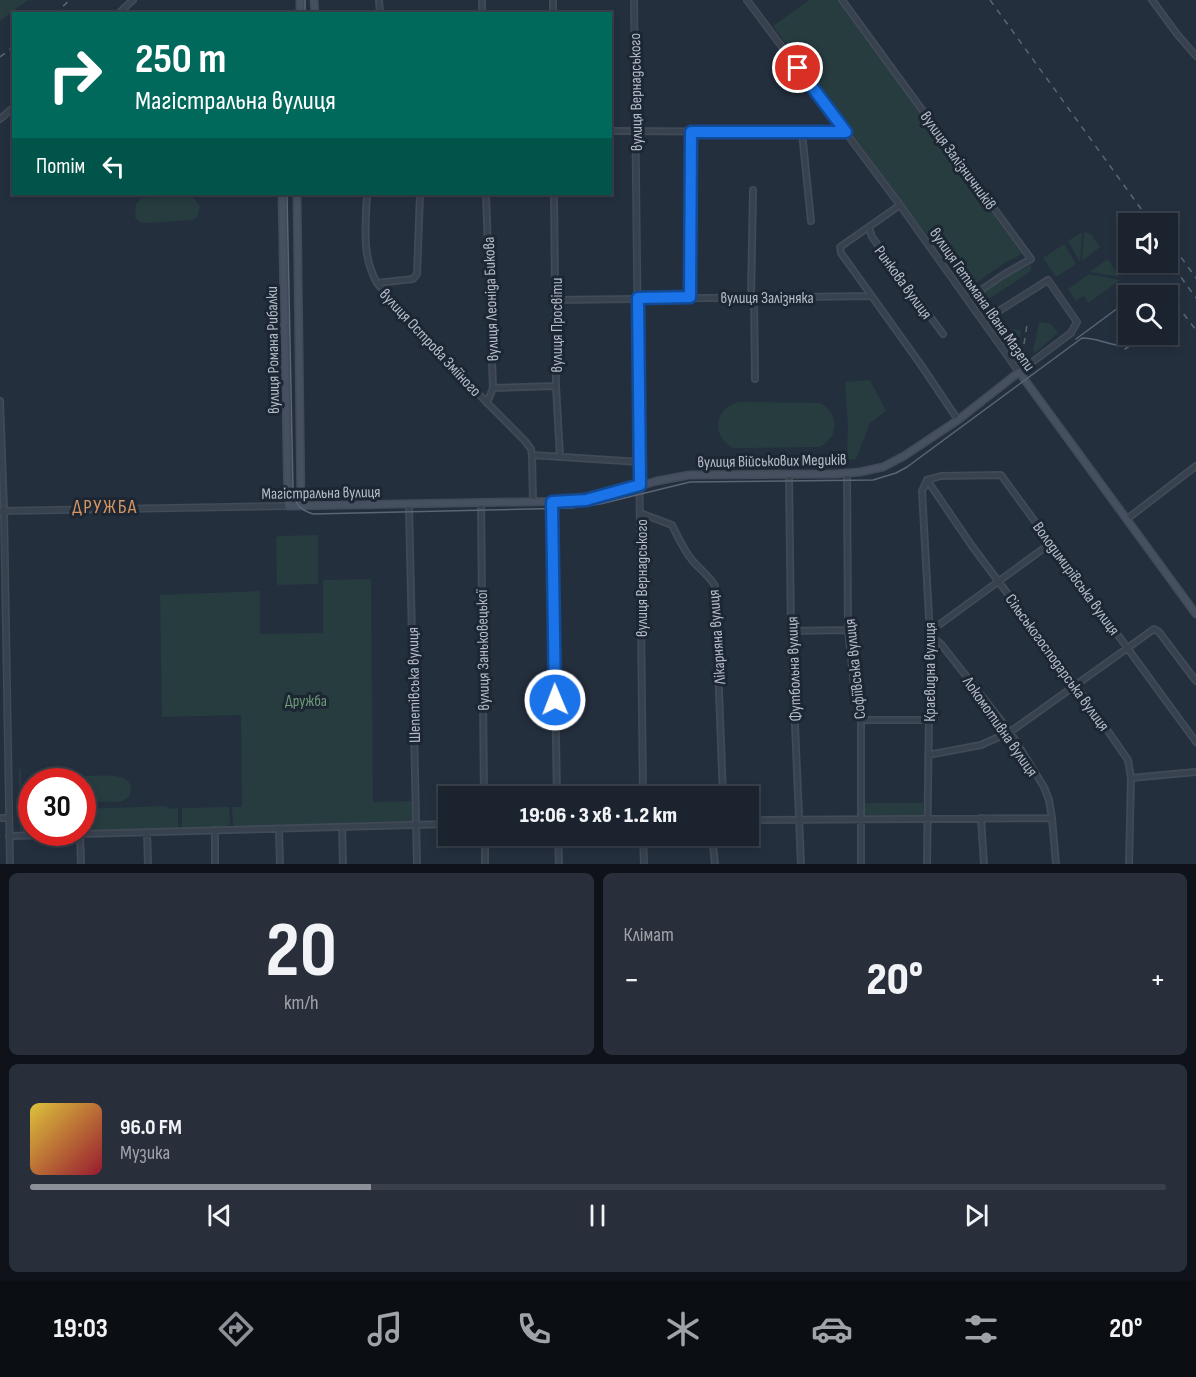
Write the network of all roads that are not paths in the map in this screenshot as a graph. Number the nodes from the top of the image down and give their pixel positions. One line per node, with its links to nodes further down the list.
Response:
1 (133, 0): 6 (street)
2 (634, 0): 11 (street, вулиця Вернадського)
3 (747, 0): 14 (street, вулиця Гетьмана Івана Мазепи)
4 (842, 0): 30 (street, вулиця Залізничників)
5 (1152, 0): 7 (street)
6 (120, 12)
7 (1196, 56)
8 (12, 109): 9 (street)
9 (0, 119)
10 (612, 131): 11 (street)
11 (636, 131): 12 (street); 28 (street, вулиця Вернадського)
12 (691, 132): 13 (street); 27 (street)
13 (802, 132): 14 (street); 23 (street)
14 (846, 132): 22 (street, вулиця Гетьмана Івана Мазепи)
15 (753, 190): 29 (street)
16 (282, 195): 53 (main road, вулиця Романа Рибалки)
17 (297, 195): 54 (main road, вулиця Романа Рибалки)
18 (367, 195): 25 (street, вулиця Острова Зміїного)
19 (420, 195): 25 (street)
20 (486, 195): 37 (street, вулиця Леоніда Бикова)
21 (554, 195): 31 (street, вулиця Просвіти)
22 (900, 205): 24 (street); 30 (street, вулиця Гетьмана Івана Мазепи)
23 (811, 221)
24 (869, 228): 26 (street); 33 (street, Ринкова вулиця)
25 (377, 283): 39 (street, вулиця Острова Зміїного)
26 (871, 296): 29 (street, вулиця Залізняка); 40 (street)
27 (690, 297): 28 (street, вулиця Залізняка); 29 (street, вулиця Залізняка)
28 (638, 298): 31 (street, вулиця Залізняка); 43 (street, вулиця Вернадського)
29 (753, 298): 35 (street)
30 (968, 299): 32 (street, вулиця Гетьмана Івана Мазепи)
31 (556, 300): 36 (street, вулиця Просвіти)
32 (983, 321): 34 (street, вулиця Гетьмана Івана Мазепи); 34 (street)
33 (943, 334)
34 (1018, 372): 40 (main road, вулиця Військових Медиків); 57 (main road, вулиця Гетьмана Івана Мазепи)
35 (755, 379)
36 (556, 386): 37 (street); 42 (street, вулиця Просвіти)
37 (493, 388): 39 (street, вулиця Леоніда Бикова)
38 (0, 401): 55 (street)
39 (487, 403): 41 (street, вулиця Острова Зміїного)
40 (958, 420): 45 (main road, вулиця Військових Медиків)
41 (532, 455): 42 (street); 49 (street)
42 (560, 457): 43 (street)
43 (640, 462): 48 (street, вулиця Вернадського)
44 (1196, 466): 57 (street)
45 (847, 473): 46 (main road, вулиця Військових Медиків); 61 (street, Софіївська вулиця)
46 (789, 474): 48 (main road, вулиця Військових Медиків); 62 (street, Футбольна вулиця)
47 (927, 480): 58 (street, Володимирівська вулиця); 59 (street, Сільськогосподарська вулиця); 63 (street, Краєвидна вулиця)
48 (640, 485): 50 (main road, Магістральна вулиця); 56 (street, вулиця Вернадського)
49 (533, 502): 50 (main road, Магістральна вулиця); 51 (main road, Магістральна вулиця)
50 (552, 502): 75 (street)
51 (481, 503): 52 (main road, Магістральна вулиця); 74 (street, вулиця Заньковецької)
52 (409, 505): 54 (main road, Магістральна вулиця); 86 (street, Шепетівська вулиця)
53 (288, 506): 54 (main road, Магістральна вулиця); 55 (street, Магістральна вулиця)
54 (301, 506)
55 (2, 511): 78 (street)
56 (640, 513): 76 (street, вулиця Вернадського); 77 (street, Лікарняна вулиця)
57 (1127, 519): 60 (main road, вулиця Гетьмана Івана Мазепи)
58 (1051, 543): 59 (street); 64 (street, Володимирівська вулиця)
59 (999, 581): 63 (street); 66 (street, Сільськогосподарська вулиця)
60 (1196, 614)
61 (848, 630): 62 (street); 67 (street, Софіївська вулиця)
62 (791, 631): 85 (street, Футбольна вулиця)
63 (930, 635): 68 (street, Краєвидна вулиця); 69 (street, Локомотивна вулиця)
64 (1128, 648): 65 (street); 66 (street); 70 (street, Володимирівська вулиця)
65 (1196, 681)
66 (1076, 685): 69 (street); 73 (street, Сільськогосподарська вулиця)
67 (861, 720): 68 (street); 82 (street, Софіївська вулиця)
68 (929, 720): 71 (street, Краєвидна вулиця)
69 (1010, 732): 71 (street); 80 (street, Локомотивна вулиця)
70 (1196, 742)
71 (928, 755): 83 (street, Краєвидна вулиця)
72 (1196, 772): 73 (street)
73 (1131, 778): 116 (street, Сільськогосподарська вулиця)
74 (484, 786)
75 (557, 786)
76 (643, 786)
77 (723, 786)
78 (9, 818): 81 (street); 93 (street)
79 (981, 818): 80 (street); 83 (street); 114 (street)
80 (1052, 818): 115 (street, Локомотивна вулиця)
81 (0, 819)
82 (861, 819): 83 (street); 85 (street); 112 (street, Софіївська вулиця)
83 (927, 819): 113 (street, Краєвидна вулиця)
84 (759, 820): 85 (street)
85 (798, 820): 111 (street, Футбольна вулиця)
86 (416, 824): 87 (street); 88 (street); 106 (street, Шепетівська вулиця)
87 (438, 824)
88 (342, 827): 89 (street); 105 (street)
89 (279, 829): 90 (street); 104 (street)
90 (215, 830): 91 (street); 103 (street)
91 (147, 832): 92 (street); 102 (street)
92 (96, 834)
93 (9, 836): 94 (street); 100 (street)
94 (18, 836)
95 (80, 846): 101 (street)
96 (485, 846): 107 (street)
97 (558, 846): 108 (street)
98 (643, 846): 109 (street)
99 (713, 846): 110 (street)
100 (10, 864)
101 (81, 864)
102 (148, 864)
103 (215, 864)
104 (280, 864)
105 (343, 864)
106 (417, 864)
107 (485, 864)
108 (558, 864)
109 (644, 864)
110 (714, 864)
111 (801, 864)
112 (861, 864)
113 (927, 864)
114 (984, 864)
115 (1056, 864)
116 (1129, 864)

